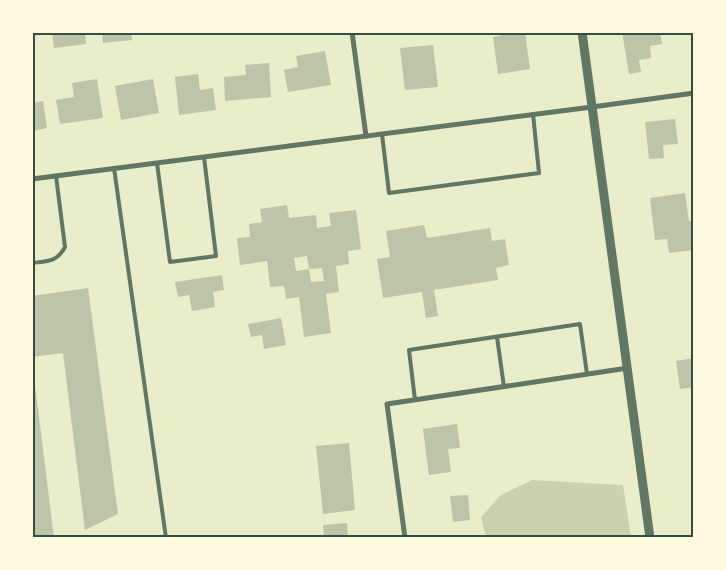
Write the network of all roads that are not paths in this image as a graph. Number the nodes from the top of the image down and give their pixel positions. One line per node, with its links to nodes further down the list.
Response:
1 (352, 32): 7 (street)
2 (582, 32): 4 (street)
3 (694, 93): 4 (street)
4 (592, 107): 5 (street); 15 (street)
5 (533, 114): 6 (street); 6 (lane)
6 (382, 134): 7 (street)
7 (366, 136): 8 (street)
8 (204, 157): 9 (street); 9 (lane)
9 (157, 163): 10 (street)
10 (114, 168): 11 (street); 19 (lane)
11 (56, 176): 12 (street); 13 (lane)
12 (32, 179)
13 (32, 263)
14 (497, 337): 16 (lane); 17 (lane); 18 (lane)
15 (628, 368): 16 (street); 21 (street)
16 (587, 374): 17 (street)
17 (504, 387): 18 (street)
18 (415, 400): 20 (street)
19 (166, 538)
20 (405, 538)
21 (650, 538)

